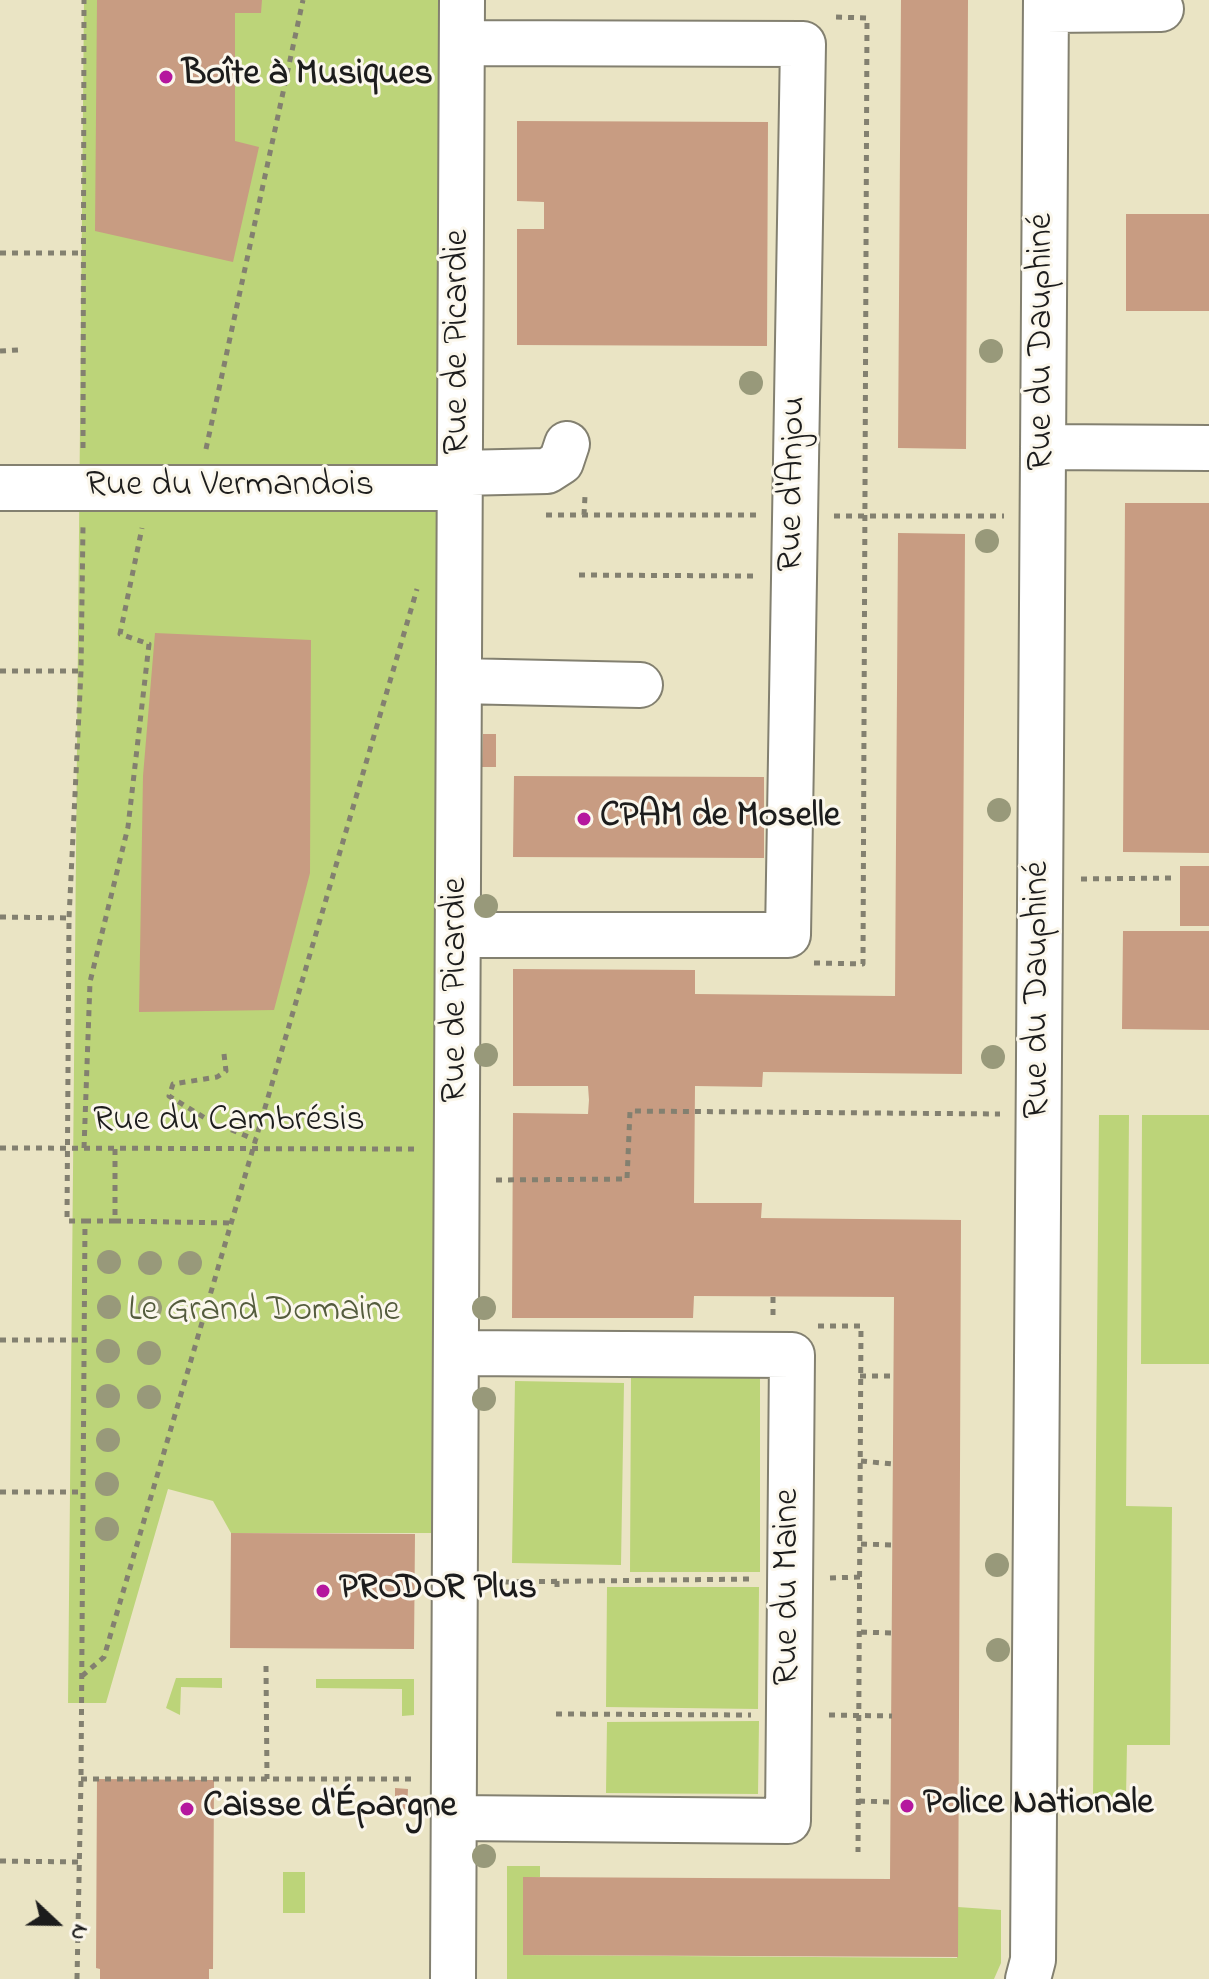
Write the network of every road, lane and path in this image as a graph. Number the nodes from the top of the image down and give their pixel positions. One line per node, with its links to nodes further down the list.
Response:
1 (84, 0): 9 (path)
2 (303, 0): 18 (path)
3 (462, 0): 6 (street, Rue de Picardie)
4 (1046, 5): 5 (street); 13 (street, Rue du Dauphiné)
5 (1161, 9)
6 (462, 43): 7 (street); 15 (street, Rue de Picardie)
7 (803, 44): 21 (street, Rue d'Anjou); 32 (path)
8 (0, 253): 9 (path)
9 (83, 253): 17 (path)
10 (18, 350): 11 (path)
11 (0, 351)
12 (567, 444): 15 (street, Rue du Vermandois)
13 (1043, 447): 14 (street); 80 (street, Rue du Dauphiné)
14 (1209, 448)
15 (460, 481): 18 (street, Rue du Vermandois); 25 (street, Rue de Picardie)
16 (0, 488): 17 (street, Rue du Vermandois)
17 (83, 488): 18 (street, Rue du Vermandois); 24 (path)
18 (198, 488)
19 (145, 514): 38 (path)
20 (579, 575): 21 (path)
21 (794, 576): 32 (street, Rue d'Anjou)
22 (422, 577): 35 (path)
23 (0, 671): 24 (path)
24 (81, 671): 30 (path)
25 (459, 681): 26 (street); 31 (street, Rue de Picardie)
26 (640, 685)
27 (1171, 878): 28 (path)
28 (1072, 879)
29 (0, 917): 30 (path)
30 (69, 918): 37 (path)
31 (458, 935): 32 (street); 41 (street, Rue de Picardie)
32 (788, 935)
33 (224, 1054): 35 (path)
34 (1014, 1114): 41 (path, Rue du Cambrésis)
35 (256, 1140): 40 (path)
36 (0, 1148): 37 (path, Rue du Cambrésis)
37 (67, 1148): 38 (path, Rue du Cambrésis); 42 (path)
38 (84, 1148): 39 (path, Rue du Cambrésis)
39 (115, 1148): 40 (path, Rue du Cambrésis); 43 (path)
40 (253, 1149): 41 (path, Rue du Cambrésis); 44 (path)
41 (457, 1165): 48 (street, Rue de Picardie)
42 (85, 1221): 43 (path); 47 (path)
43 (115, 1221): 44 (path)
44 (232, 1223): 65 (path)
45 (817, 1326): 49 (path)
46 (0, 1340): 47 (path)
47 (84, 1340): 54 (path)
48 (456, 1353): 58 (street, Rue du Maine); 73 (street, Rue de Picardie)
49 (860, 1376): 50 (path); 51 (path)
50 (894, 1376)
51 (861, 1461): 52 (path); 55 (path)
52 (893, 1464)
53 (0, 1492): 54 (path)
54 (83, 1492): 65 (path)
55 (861, 1544): 56 (path); 57 (path)
56 (893, 1545)
57 (861, 1577): 58 (path); 62 (path)
58 (790, 1578): 59 (path); 68 (street, Rue du Maine)
59 (557, 1581): 60 (path); 61 (path)
60 (503, 1582)
61 (557, 1593)
62 (861, 1632): 63 (path); 67 (path)
63 (892, 1633)
64 (266, 1666): 71 (path)
65 (82, 1676): 70 (path)
66 (556, 1714): 68 (path)
67 (860, 1714): 68 (path); 69 (path); 72 (path)
68 (789, 1715): 73 (street, Rue du Maine)
69 (892, 1716)
70 (81, 1779): 71 (path); 77 (path)
71 (267, 1779): 73 (path)
72 (859, 1801): 74 (path); 75 (path)
73 (454, 1802): 79 (street, Rue de Picardie)
74 (891, 1802)
75 (858, 1852)
76 (0, 1861): 77 (path)
77 (79, 1862): 78 (path)
78 (77, 1979)
79 (453, 1979)
80 (1028, 1979)

